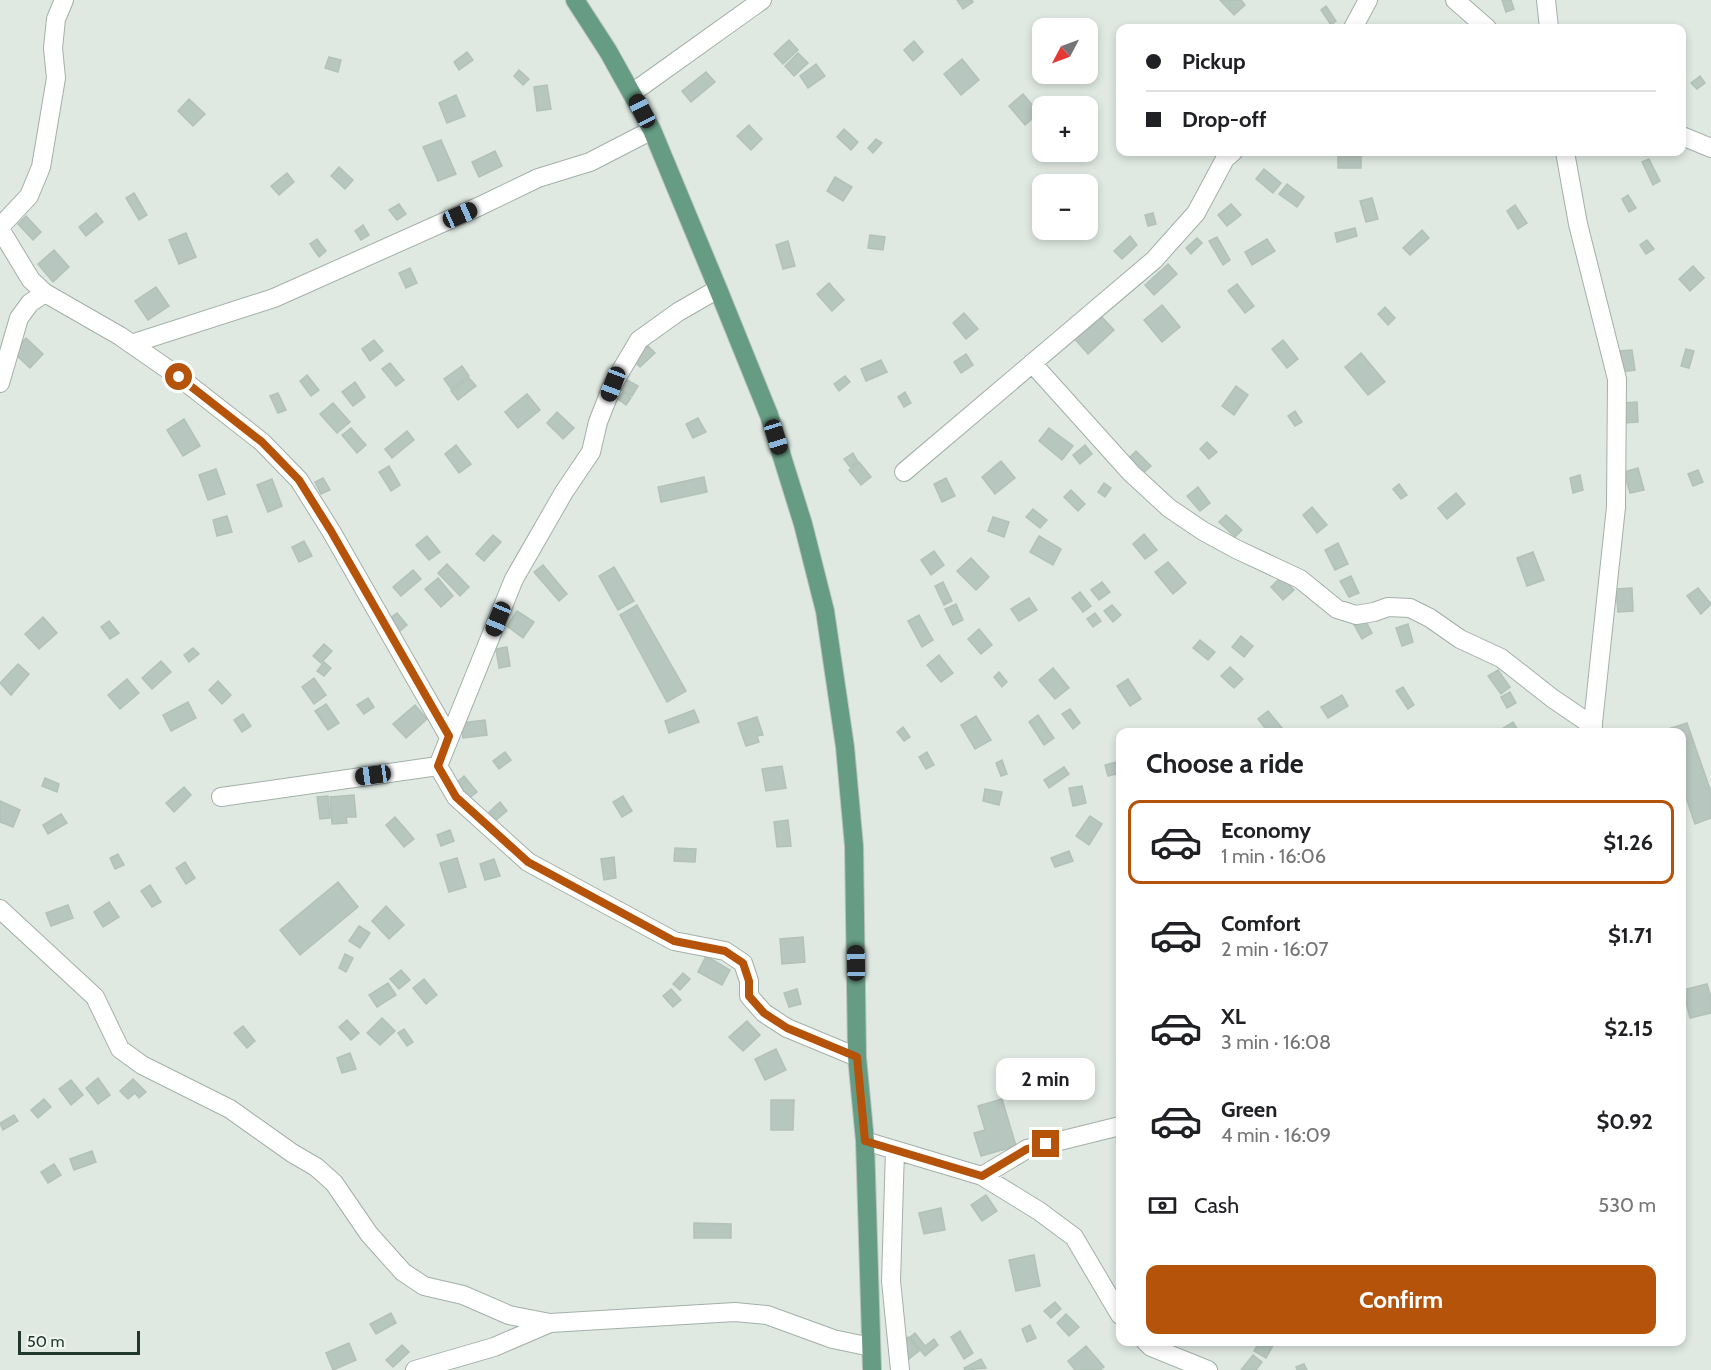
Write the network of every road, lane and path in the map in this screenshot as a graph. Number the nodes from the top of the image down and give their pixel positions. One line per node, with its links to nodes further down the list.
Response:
1 (64, 0): 16 (street)
2 (575, 0): 10 (main road)
3 (762, 0): 10 (street)
4 (1368, 0): 7 (street)
5 (1455, 0): 8 (street)
6 (1546, 0): 9 (street)
7 (1355, 24)
8 (1482, 24)
9 (1549, 24)
10 (633, 93): 11 (main road)
11 (652, 130): 17 (main road); 19 (street)
12 (1686, 138): 13 (street)
13 (1711, 148)
14 (1228, 156): 20 (street)
15 (1566, 156): 24 (street)
16 (0, 228): 18 (street)
17 (718, 289): 25 (street); 29 (main road)
18 (45, 293): 19 (street); 21 (street)
19 (131, 344): 25 (street)
20 (1032, 363): 22 (street); 23 (street)
21 (0, 383)
22 (904, 472)
23 (1592, 728)
24 (1593, 728)
25 (449, 736): 26 (street)
26 (438, 766): 27 (street); 29 (street)
27 (221, 797)
28 (0, 909): 35 (street)
29 (857, 1057): 31 (main road)
30 (1116, 1127): 33 (street)
31 (865, 1141): 32 (street); 37 (main road)
32 (895, 1150): 33 (street); 40 (street)
33 (982, 1176): 34 (street)
34 (1116, 1308)
35 (550, 1323): 37 (street); 38 (street)
36 (1149, 1346): 41 (street)
37 (871, 1347): 39 (main road)
38 (415, 1370)
39 (872, 1370)
40 (900, 1370)
41 (1208, 1370)

